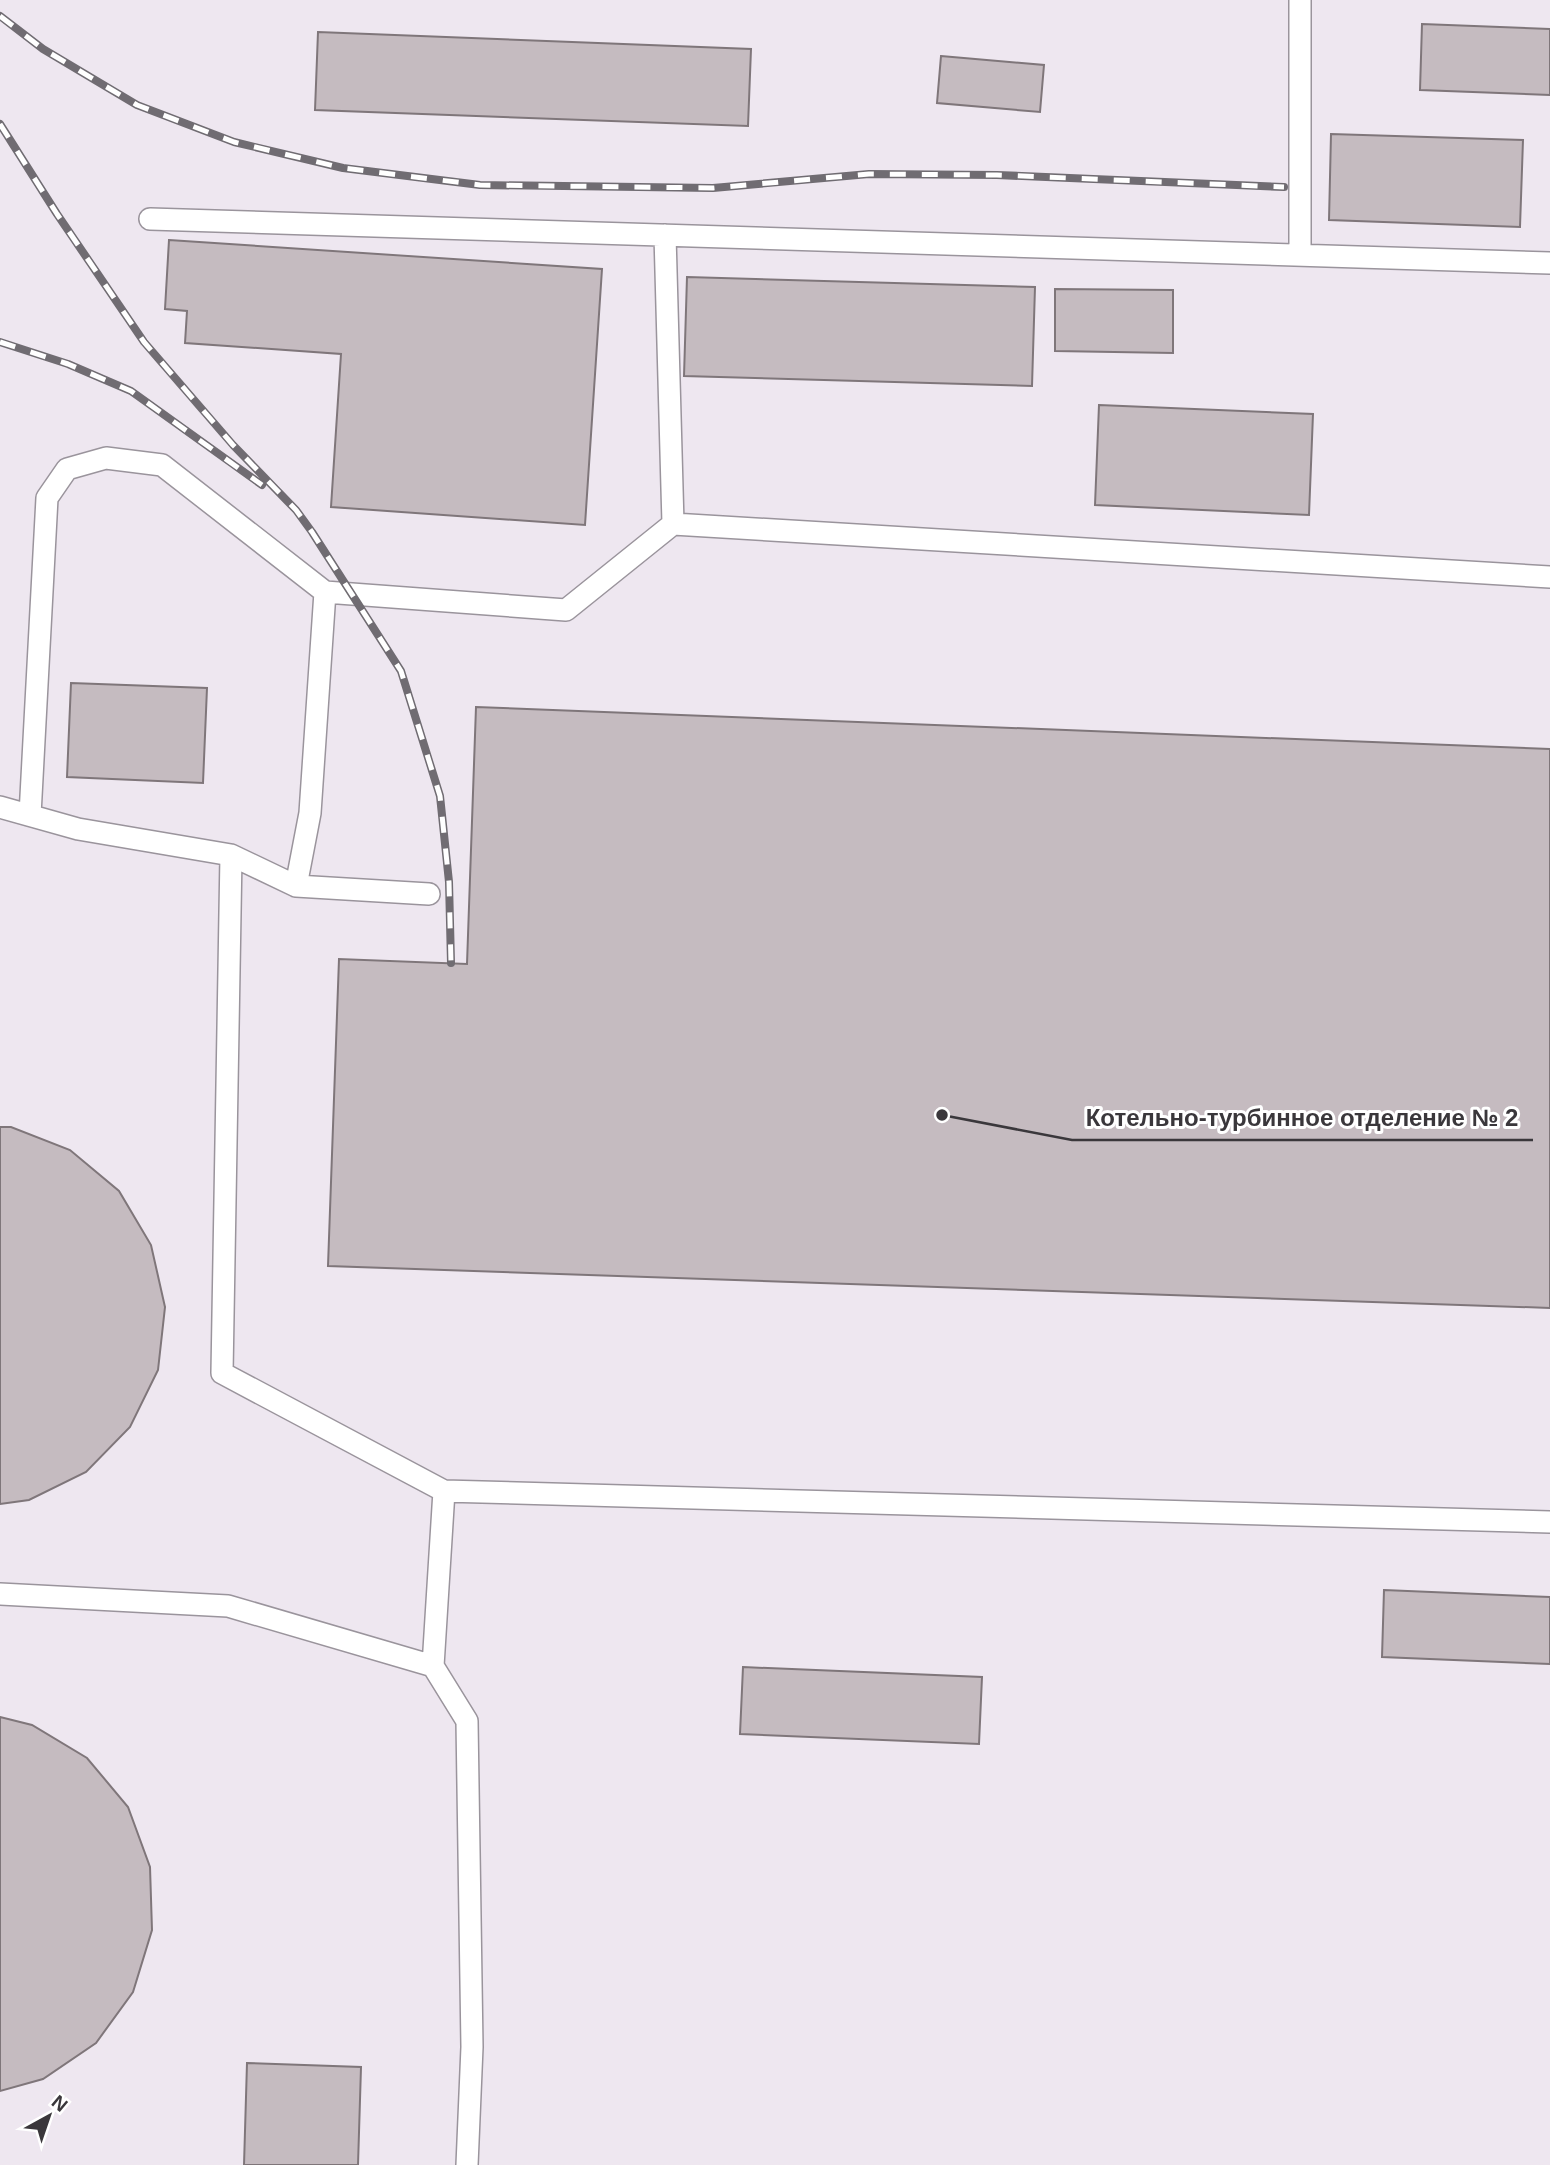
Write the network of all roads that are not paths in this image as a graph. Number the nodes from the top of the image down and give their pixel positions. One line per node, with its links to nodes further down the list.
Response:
1 (1300, 0): 4 (lane)
2 (150, 219): 3 (lane)
3 (665, 235): 4 (lane); 6 (lane)
4 (1300, 255): 5 (lane)
5 (1550, 262)
6 (673, 524): 7 (lane); 8 (lane)
7 (1550, 577)
8 (325, 592): 10 (lane); 12 (lane)
9 (0, 807): 10 (lane)
10 (30, 815): 11 (lane)
11 (231, 855): 12 (lane); 14 (lane)
12 (296, 886): 13 (lane)
13 (429, 894)
14 (444, 1491): 15 (lane); 17 (lane)
15 (1550, 1522)
16 (0, 1594): 17 (lane)
17 (433, 1666): 18 (lane)
18 (467, 2165)

